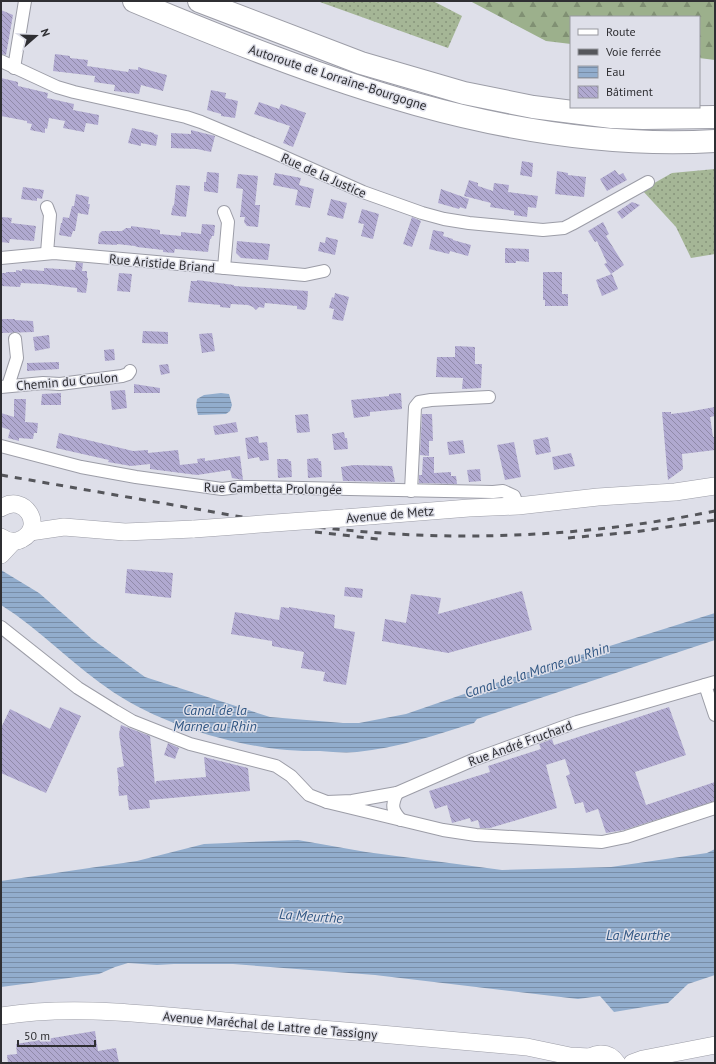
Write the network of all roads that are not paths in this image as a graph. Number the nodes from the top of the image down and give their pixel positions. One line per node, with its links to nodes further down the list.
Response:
1 (25, 1): 5 (street)
2 (134, 1): 7 (highway, Autoroute de Lorraine-Bourgogne)
3 (199, 1): 6 (highway, Autoroute de Lorraine-Bourgogne)
4 (1, 61): 5 (street, Rue de la Justice)
5 (14, 68): 8 (street, Rue de la Justice)
6 (715, 117)
7 (715, 141)
8 (648, 182)
9 (48, 207): 11 (street)
10 (224, 212): 13 (street)
11 (47, 253): 12 (street, Rue Aristide Briand); 13 (street, Rue Aristide Briand)
12 (1, 258)
13 (224, 268): 14 (street, Rue Aristide Briand)
14 (324, 271)
15 (15, 339): 17 (street)
16 (130, 371): 17 (street, Chemin du Coulon)
17 (4, 387)
18 (489, 397): 21 (street)
19 (1, 446): 21 (street, Rue Gambetta Prolongée)
20 (715, 486): 22 (main road, Avenue de Metz)
21 (411, 491): 22 (street, Rue Gambetta Prolongée)
22 (518, 506): 25 (main road, Avenue de Metz, bridge)
23 (1, 508): 24 (main road, Avenue de Metz)
24 (30, 513): 25 (main road, Avenue de Metz); 26 (main road)
25 (64, 527): 26 (main road, Avenue de Metz)
26 (30, 532): 27 (main road)
27 (7, 540): 28 (main road)
28 (1, 555)
29 (1, 627): 33 (street, Rue André Fruchard)
30 (710, 683): 31 (street); 32 (street, Rue André Fruchard)
31 (715, 715)
32 (397, 793): 33 (street, Rue André Fruchard); 35 (street)
33 (326, 802): 35 (street, Rue André Fruchard)
34 (715, 808): 35 (street, Rue André Fruchard)
35 (401, 820)
36 (1, 1016): 38 (main road, Avenue Maréchal de Lattre de Tassigny)
37 (715, 1045): 42 (main road)
38 (539, 1050): 39 (main road, Avenue Maréchal de Lattre de Tassigny); 40 (main road, Avenue Maréchal de Lattre de Tassigny)
39 (586, 1060): 41 (main road, Avenue Maréchal de Lattre de Tassigny)
40 (560, 1063)
41 (617, 1063)
42 (632, 1063)

